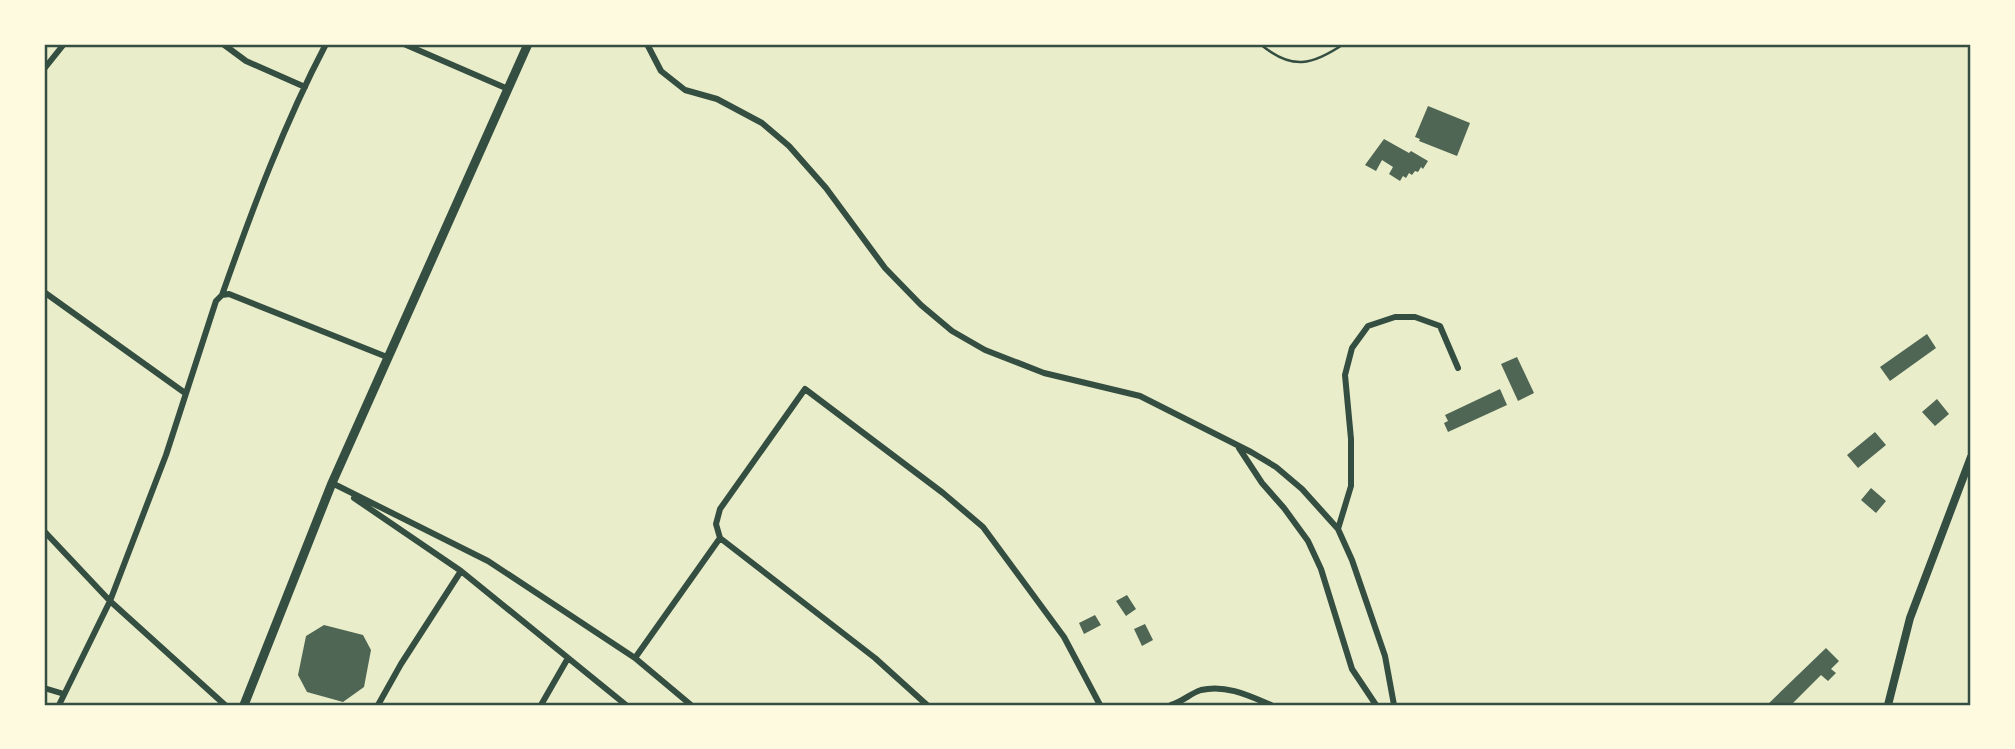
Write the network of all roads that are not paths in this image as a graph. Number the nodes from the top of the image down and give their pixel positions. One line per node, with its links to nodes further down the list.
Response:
1 (64, 44): 9 (street)
2 (223, 44): 10 (street)
3 (326, 44): 10 (street)
4 (404, 44): 11 (street)
5 (528, 44): 11 (main road)
6 (647, 44): 17 (street)
7 (1260, 44): 8 (lane)
8 (1344, 44)
9 (44, 69)
10 (305, 87): 13 (street)
11 (508, 89): 14 (main road)
12 (44, 292): 16 (street)
13 (222, 295): 14 (street); 16 (street)
14 (387, 357): 19 (main road)
15 (1458, 368): 20 (street)
16 (185, 393): 24 (street)
17 (1232, 442): 20 (street); 40 (street)
18 (1971, 457): 42 (street)
19 (332, 483): 23 (street); 26 (street); 32 (main road)
20 (1338, 529): 41 (street)
21 (44, 531): 24 (street)
22 (720, 538): 26 (street); 36 (street); 37 (street)
23 (461, 571): 25 (street); 33 (street)
24 (110, 601): 28 (street); 31 (street)
25 (568, 658): 34 (street); 35 (street)
26 (635, 658): 29 (street)
27 (44, 688): 28 (street)
28 (64, 694): 30 (street)
29 (688, 704)
30 (59, 705)
31 (225, 705)
32 (244, 705)
33 (378, 705)
34 (541, 705)
35 (626, 705)
36 (927, 705)
37 (1100, 705)
38 (1171, 705): 39 (street)
39 (1271, 705)
40 (1376, 705)
41 (1394, 705)
42 (1888, 705)

